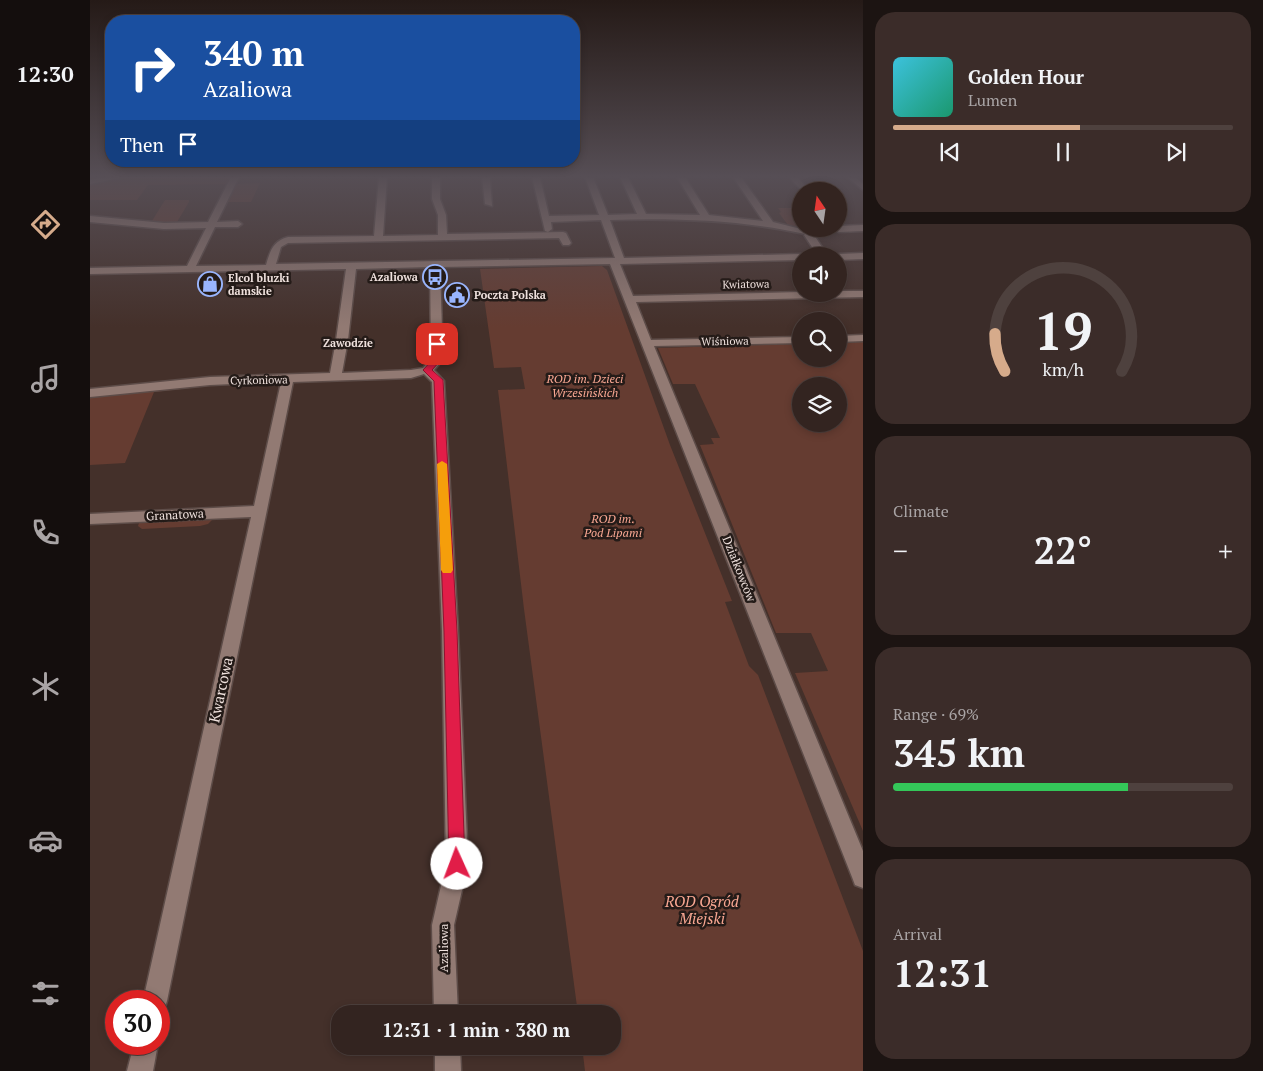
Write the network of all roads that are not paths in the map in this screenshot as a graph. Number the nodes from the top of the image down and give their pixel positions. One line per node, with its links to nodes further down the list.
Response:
1 (211, 227): 19 (street)
2 (379, 227): 10 (street)
3 (443, 227): 9 (street)
4 (548, 227): 8 (street)
5 (607, 227): 15 (street, Działkowców)
6 (848, 228): 7 (street)
7 (863, 228)
8 (550, 235): 9 (street); 11 (street)
9 (443, 237): 10 (street)
10 (378, 238): 18 (street)
11 (566, 243)
12 (847, 256): 13 (street)
13 (863, 256)
14 (792, 257): 15 (street)
15 (617, 261): 16 (street); 22 (street, Działkowców)
16 (435, 264): 17 (street); 27 (street)
17 (351, 266): 18 (street); 28 (street)
18 (270, 267): 19 (street)
19 (190, 269): 20 (street)
20 (90, 271)
21 (863, 294): 22 (street, Kwiatowa)
22 (629, 299): 26 (street, Działkowców)
23 (863, 338): 24 (street)
24 (847, 339)
25 (792, 340): 26 (street, Wiśniowa)
26 (648, 343): 33 (street, Działkowców)
27 (427, 370): 28 (street, Cyrkoniowa); 35 (street, Azaliowa)
28 (335, 377): 29 (street, Cyrkoniowa)
29 (288, 379): 30 (street, Cyrkoniowa); 31 (street, Kwarcowa)
30 (90, 393)
31 (260, 511): 32 (street, Granatowa); 34 (street, Kwarcowa)
32 (90, 519)
33 (863, 877)
34 (157, 990)
35 (446, 1005)
36 (144, 1055): 38 (street)
37 (447, 1055): 39 (street)
38 (140, 1071)
39 (448, 1071)

